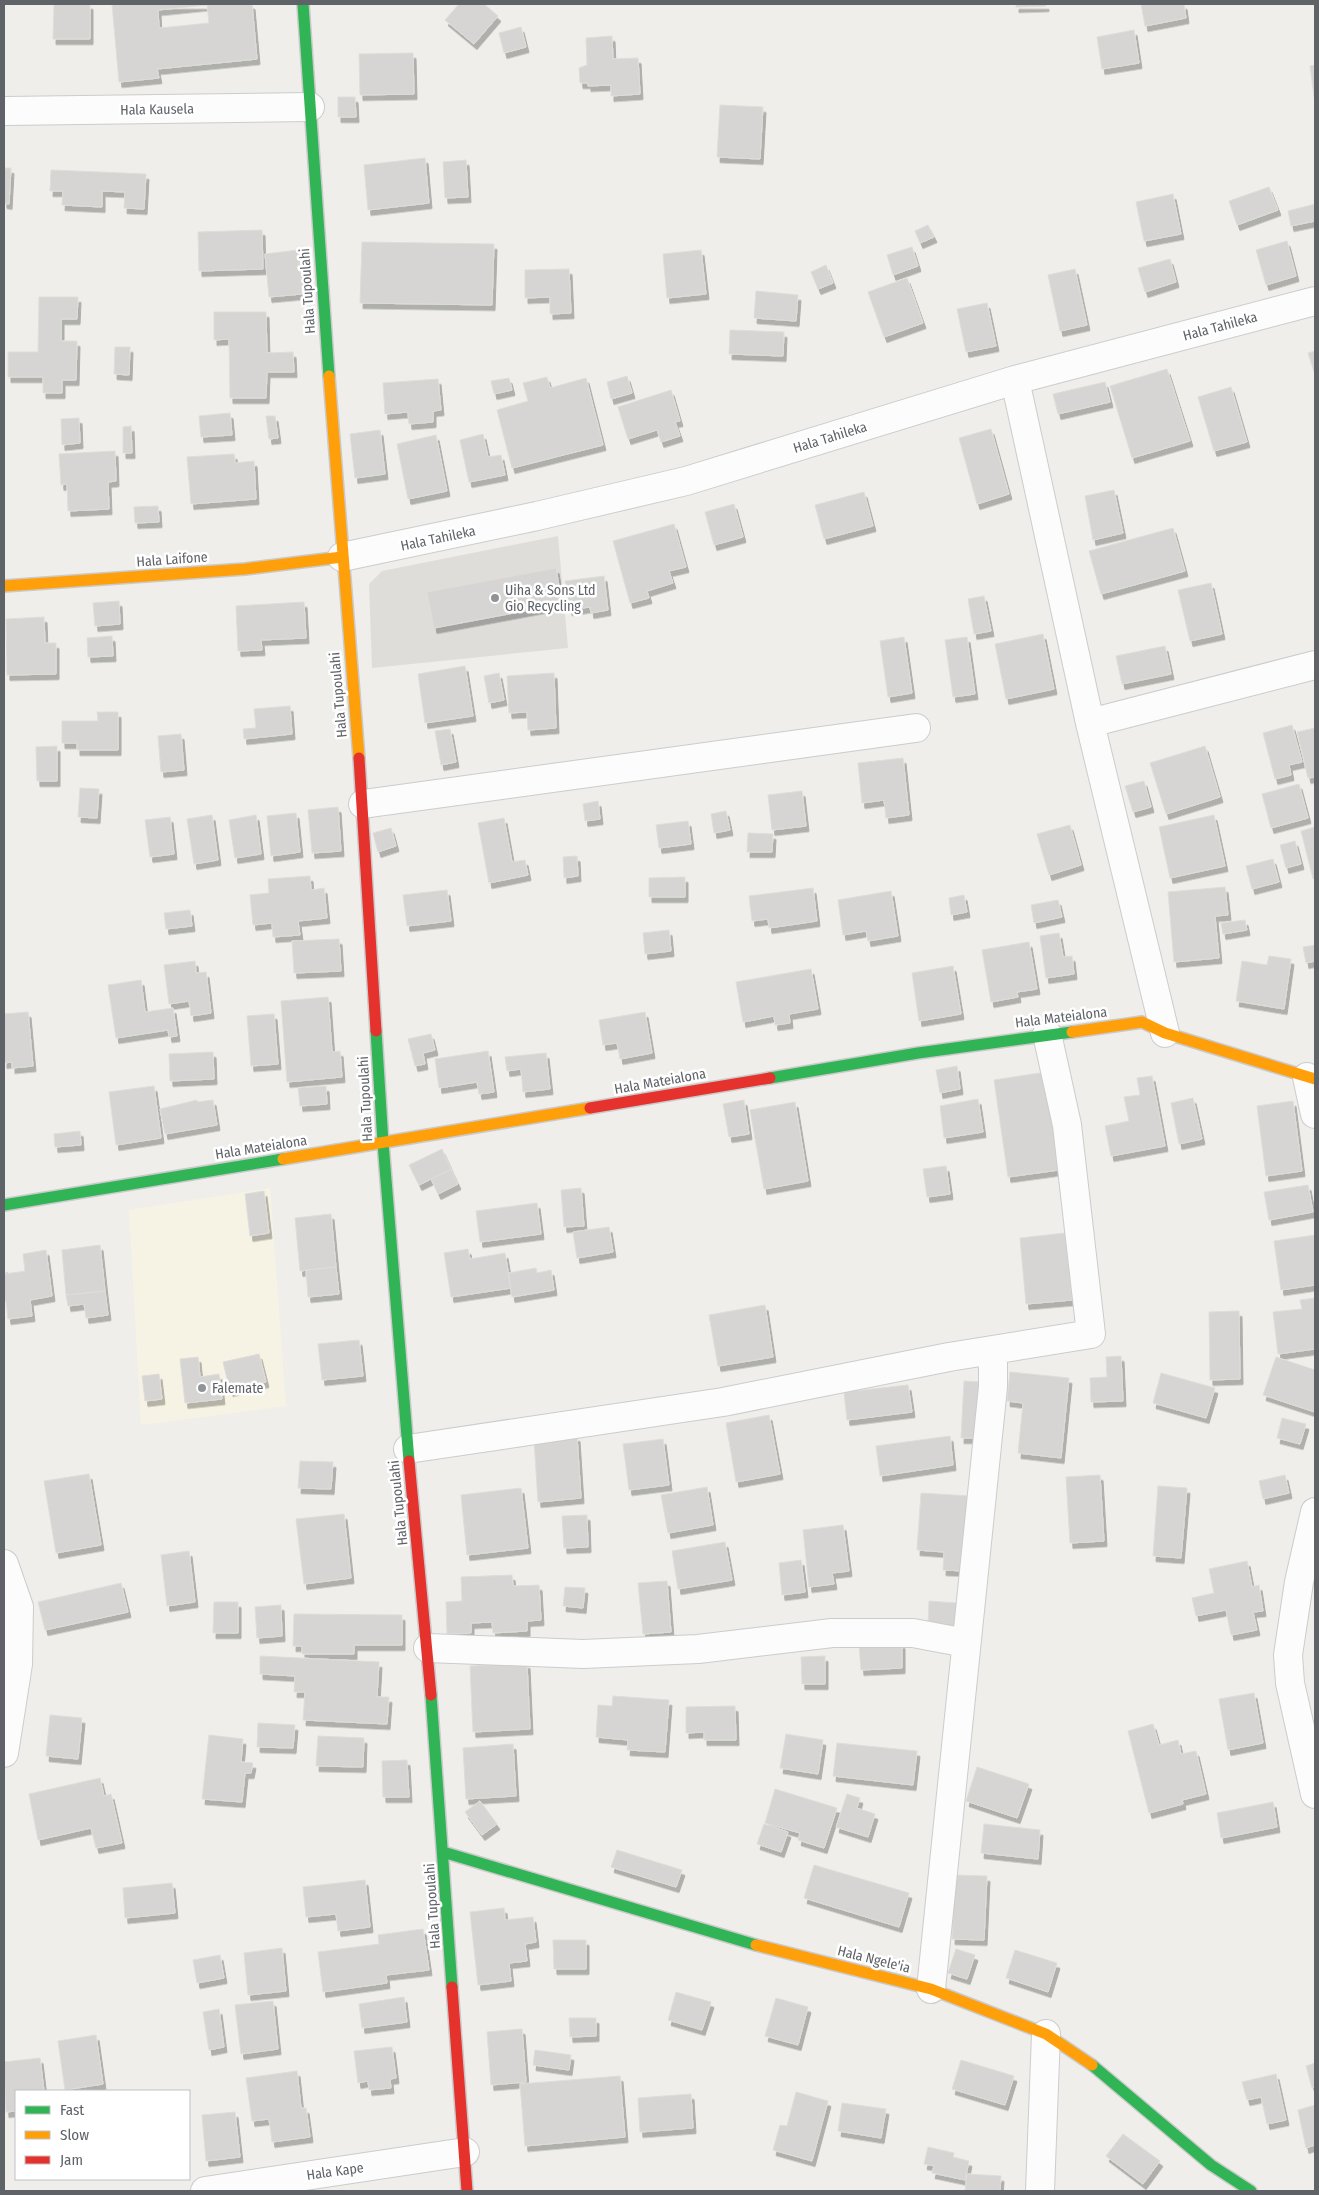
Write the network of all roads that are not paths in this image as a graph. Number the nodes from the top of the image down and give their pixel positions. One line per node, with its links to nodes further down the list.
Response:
1 (303, 4): 2 (street, Hala Tupoulahi)
2 (310, 108): 3 (street, Hala Kausela); 6 (street, Hala Tupoulahi)
3 (4, 110)
4 (1315, 301): 5 (street, Hala Tahileka)
5 (1015, 380): 6 (street, Hala Tahileka); 9 (street)
6 (342, 557): 7 (street, Hala Laifone); 11 (street, Hala Tupoulahi)
7 (4, 586)
8 (1315, 665): 9 (street)
9 (1090, 723): 12 (street)
10 (916, 728): 11 (street)
11 (363, 804): 16 (street, Hala Tupoulahi)
12 (1165, 1033): 13 (street, Hala Mateialona); 14 (street, Hala Mateialona)
13 (1048, 1034): 16 (street, Hala Mateialona); 18 (street)
14 (1311, 1078): 15 (street)
15 (1315, 1114)
16 (383, 1143): 17 (street, Hala Mateialona); 19 (street, Hala Tupoulahi)
17 (4, 1205)
18 (993, 1350): 19 (street); 22 (street)
19 (408, 1449): 23 (street, Hala Tupoulahi)
20 (1315, 1512): 25 (street)
21 (4, 1564): 24 (street)
22 (966, 1644): 23 (street); 27 (street)
23 (428, 1648): 26 (street, Hala Tupoulahi)
24 (4, 1753)
25 (1315, 1794)
26 (443, 1852): 27 (street, Hala Ngele'ia); 29 (street, Hala Tupoulahi)
27 (931, 1989): 28 (street, Hala Ngele'ia)
28 (1046, 2034): 32 (street); 33 (street, Hala Ngele'ia)
29 (466, 2152): 30 (street, Hala Kape); 31 (street, Hala Tupoulahi)
30 (205, 2191)
31 (467, 2191)
32 (1040, 2191)
33 (1251, 2191)

